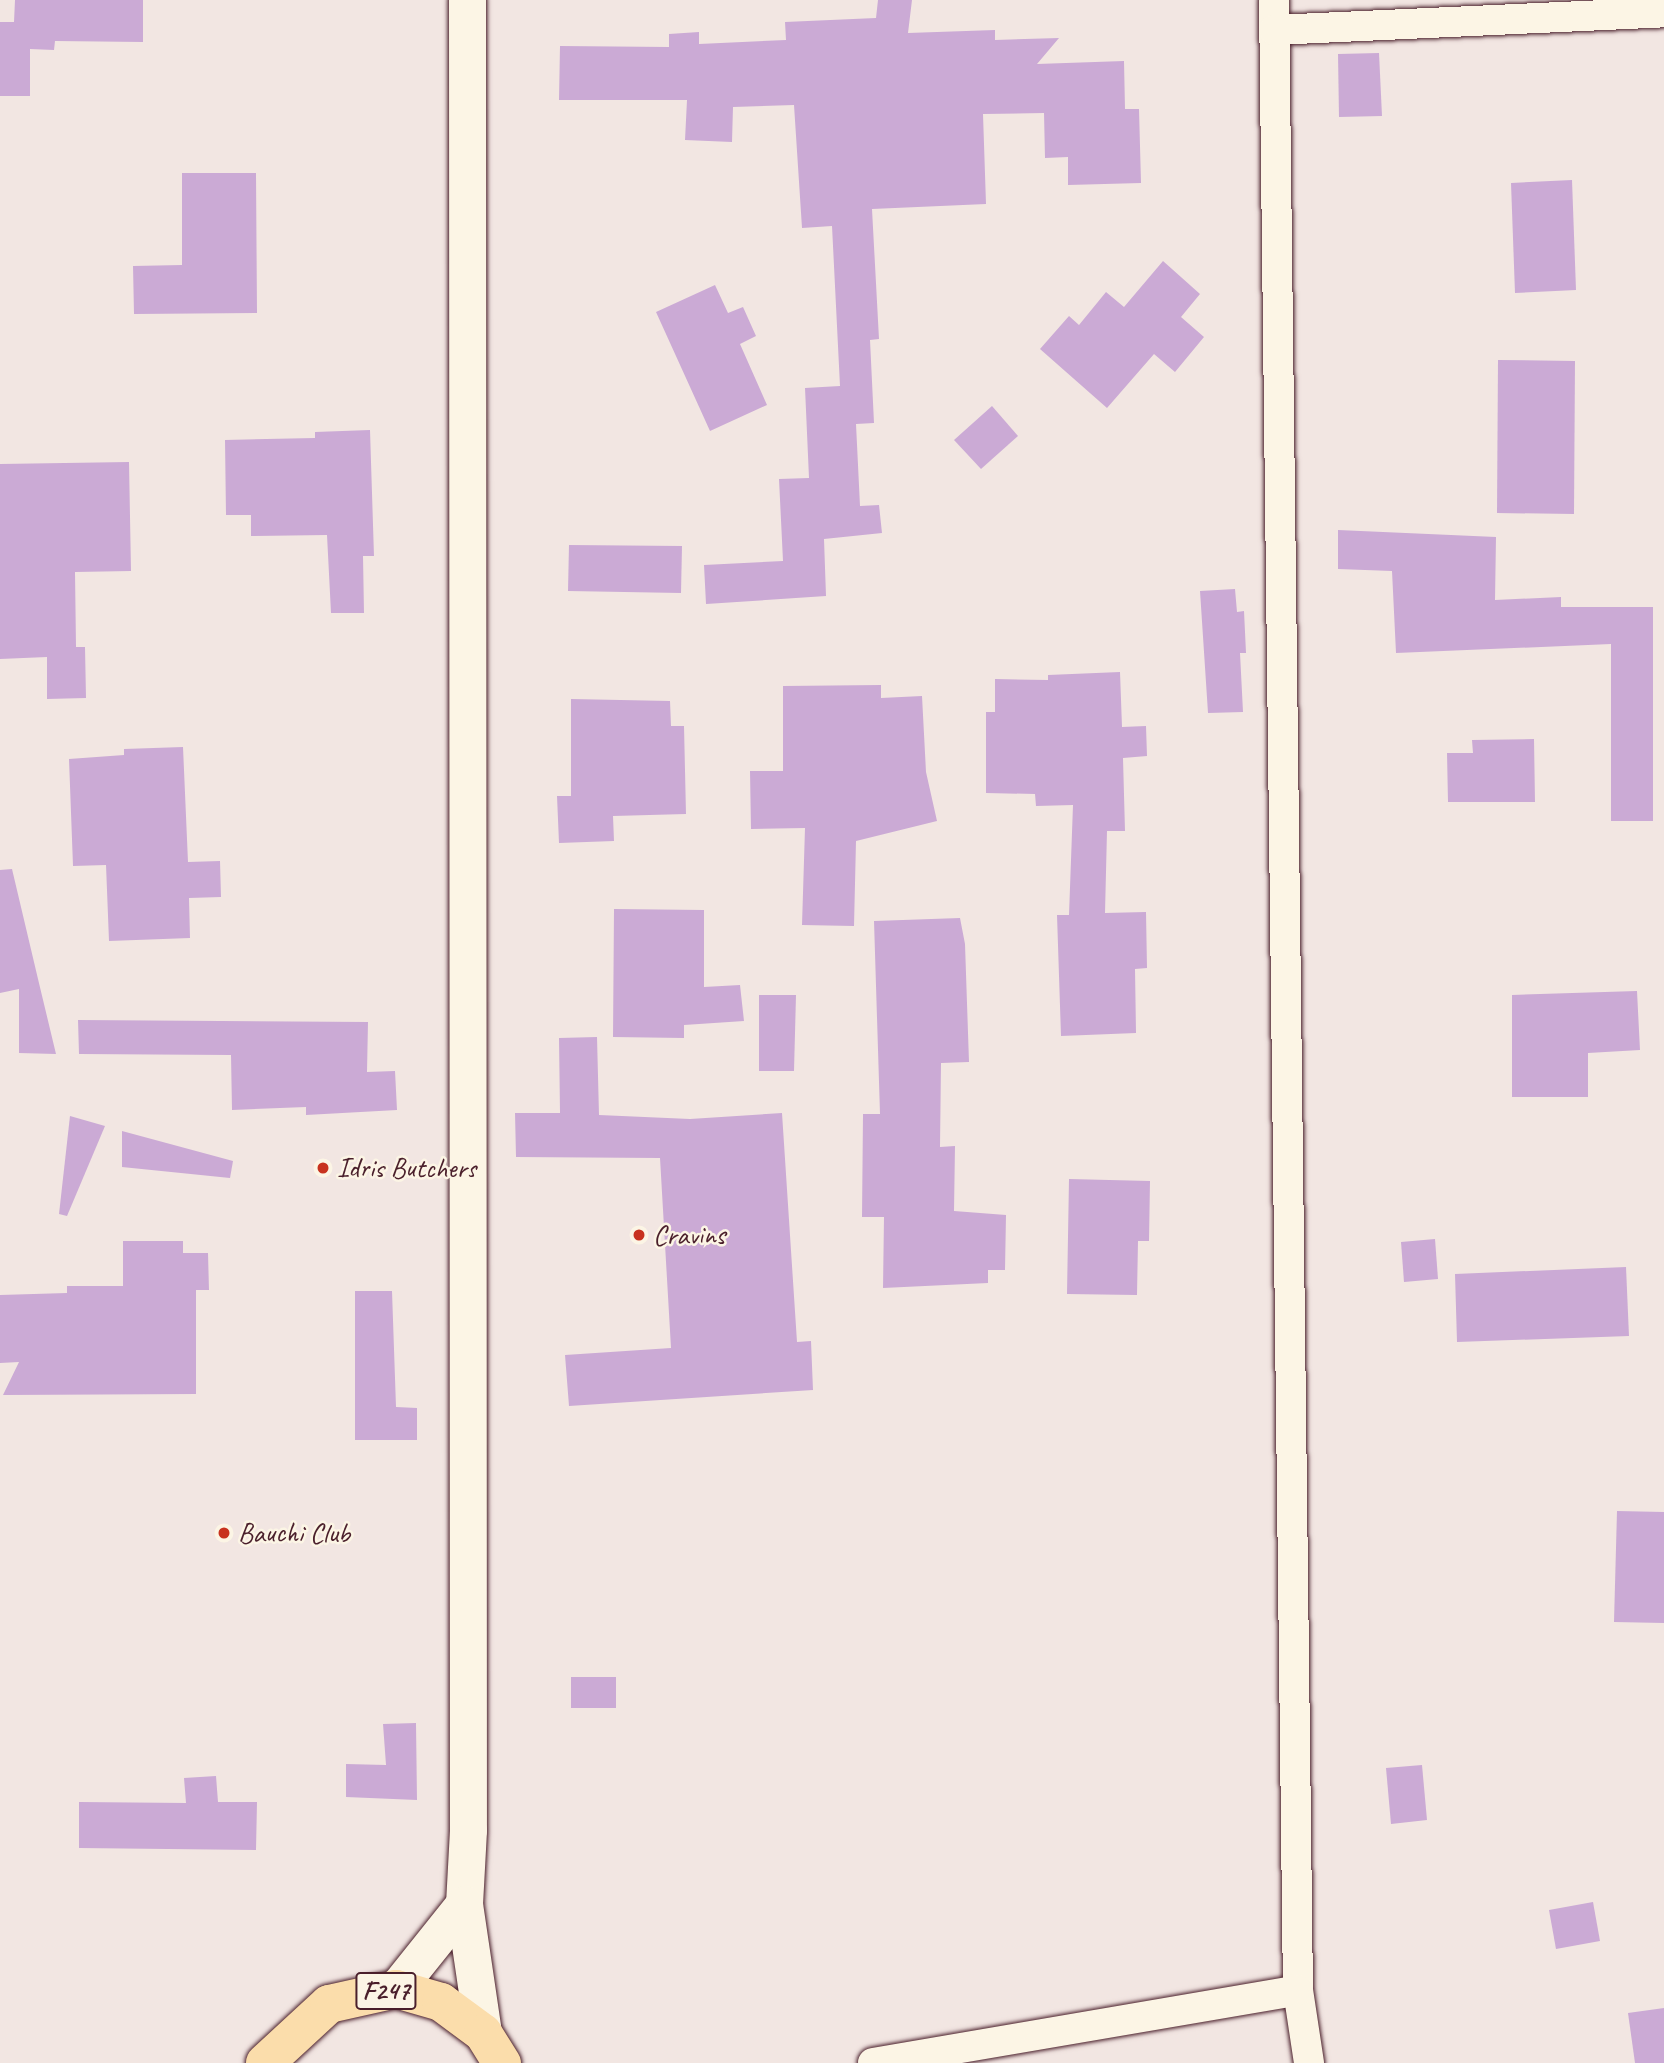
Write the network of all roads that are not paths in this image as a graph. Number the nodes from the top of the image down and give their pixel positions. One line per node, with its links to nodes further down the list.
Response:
1 (467, 0): 5 (street)
2 (1274, 0): 4 (street)
3 (1664, 12): 4 (street)
4 (1274, 30): 7 (street)
5 (464, 1904): 6 (street); 8 (street)
6 (396, 1989): 8 (main road, F247); 9 (main road, F247)
7 (1298, 1990): 10 (street); 11 (street)
8 (492, 2048)
9 (265, 2063)
10 (873, 2063)
11 (1309, 2063)

